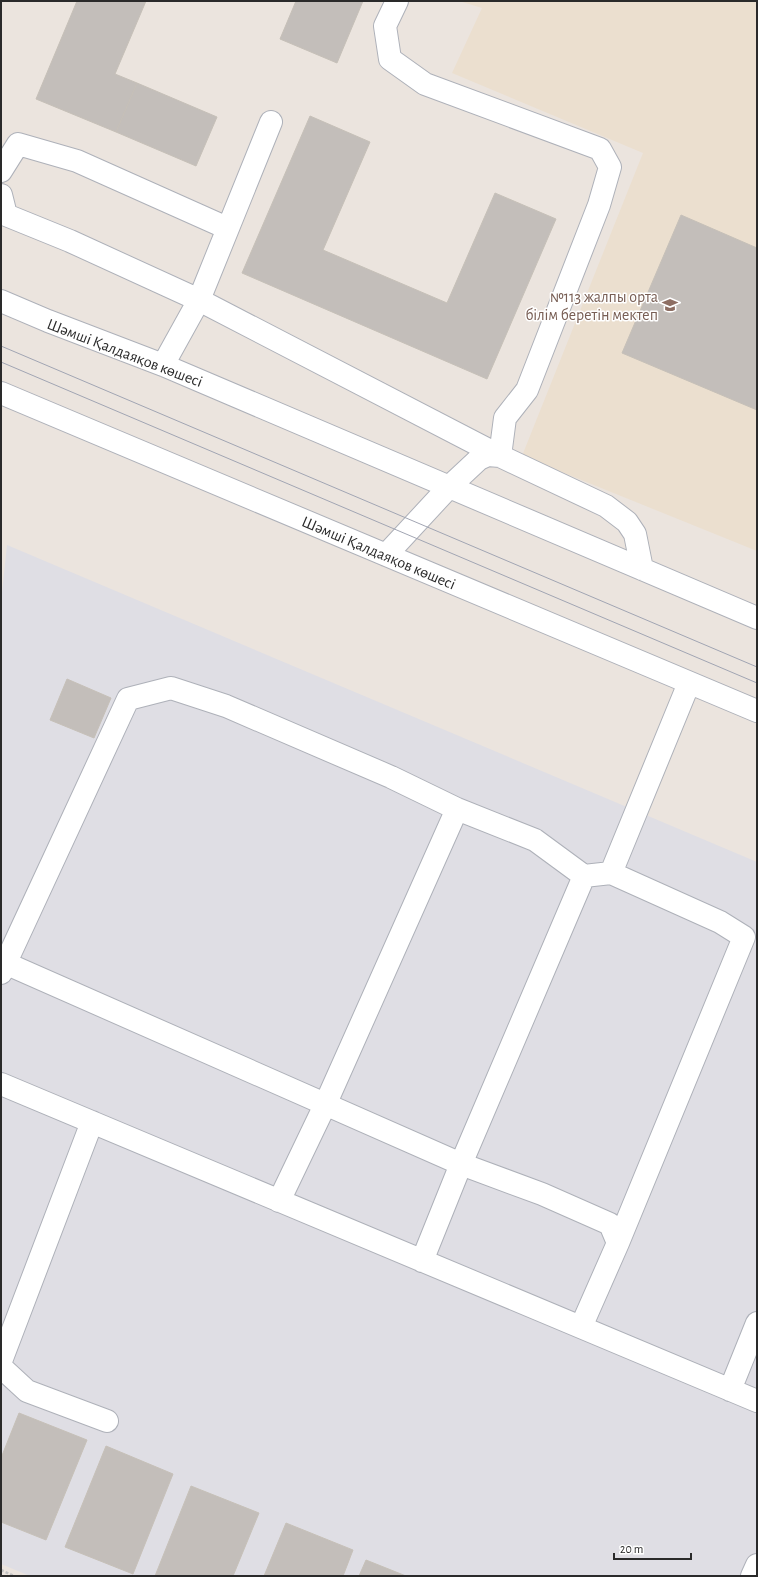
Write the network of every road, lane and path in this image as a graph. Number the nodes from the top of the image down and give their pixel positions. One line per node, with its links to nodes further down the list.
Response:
1 (397, 1): 10 (street)
2 (271, 122): 5 (street)
3 (1, 171): 5 (street)
4 (1, 196): 6 (street)
5 (227, 228): 6 (street)
6 (199, 300): 8 (street); 10 (street)
7 (1, 301): 8 (street, Шәмші Қалдаяқов көшесі)
8 (163, 365): 11 (street, Шәмші Қалдаяқов көшесі)
9 (1, 393): 12 (street, Шәмші Қалдаяқов көшесі)
10 (500, 456): 11 (street); 13 (street)
11 (449, 487): 12 (street); 13 (street, Шәмші Қалдаяқов көшесі)
12 (386, 555): 15 (street, Шәмші Қалдаяқов көшесі)
13 (642, 570): 14 (street, Шәмші Қалдаяқов көшесі)
14 (757, 618)
15 (689, 682): 16 (street, Шәмші Қалдаяқов көшесі); 18 (street)
16 (757, 711)
17 (456, 809): 19 (street); 21 (street); 23 (street)
18 (611, 873): 19 (street); 20 (street)
19 (584, 876): 25 (street)
20 (750, 940): 27 (street)
21 (3, 968): 23 (street)
22 (1, 1084): 24 (street)
23 (324, 1105): 25 (street); 26 (street)
24 (92, 1122): 26 (street); 31 (street)
25 (461, 1164): 27 (street); 28 (street)
26 (279, 1201): 28 (street)
27 (618, 1243): 30 (street)
28 (422, 1261): 30 (street)
29 (757, 1323): 33 (street)
30 (581, 1327): 33 (street)
31 (1, 1361)
32 (1, 1367): 35 (street)
33 (730, 1390): 34 (street)
34 (757, 1401)
35 (107, 1421)
36 (757, 1565): 39 (street)
37 (1, 1570): 38 (path)
38 (14, 1576)
39 (752, 1576)

